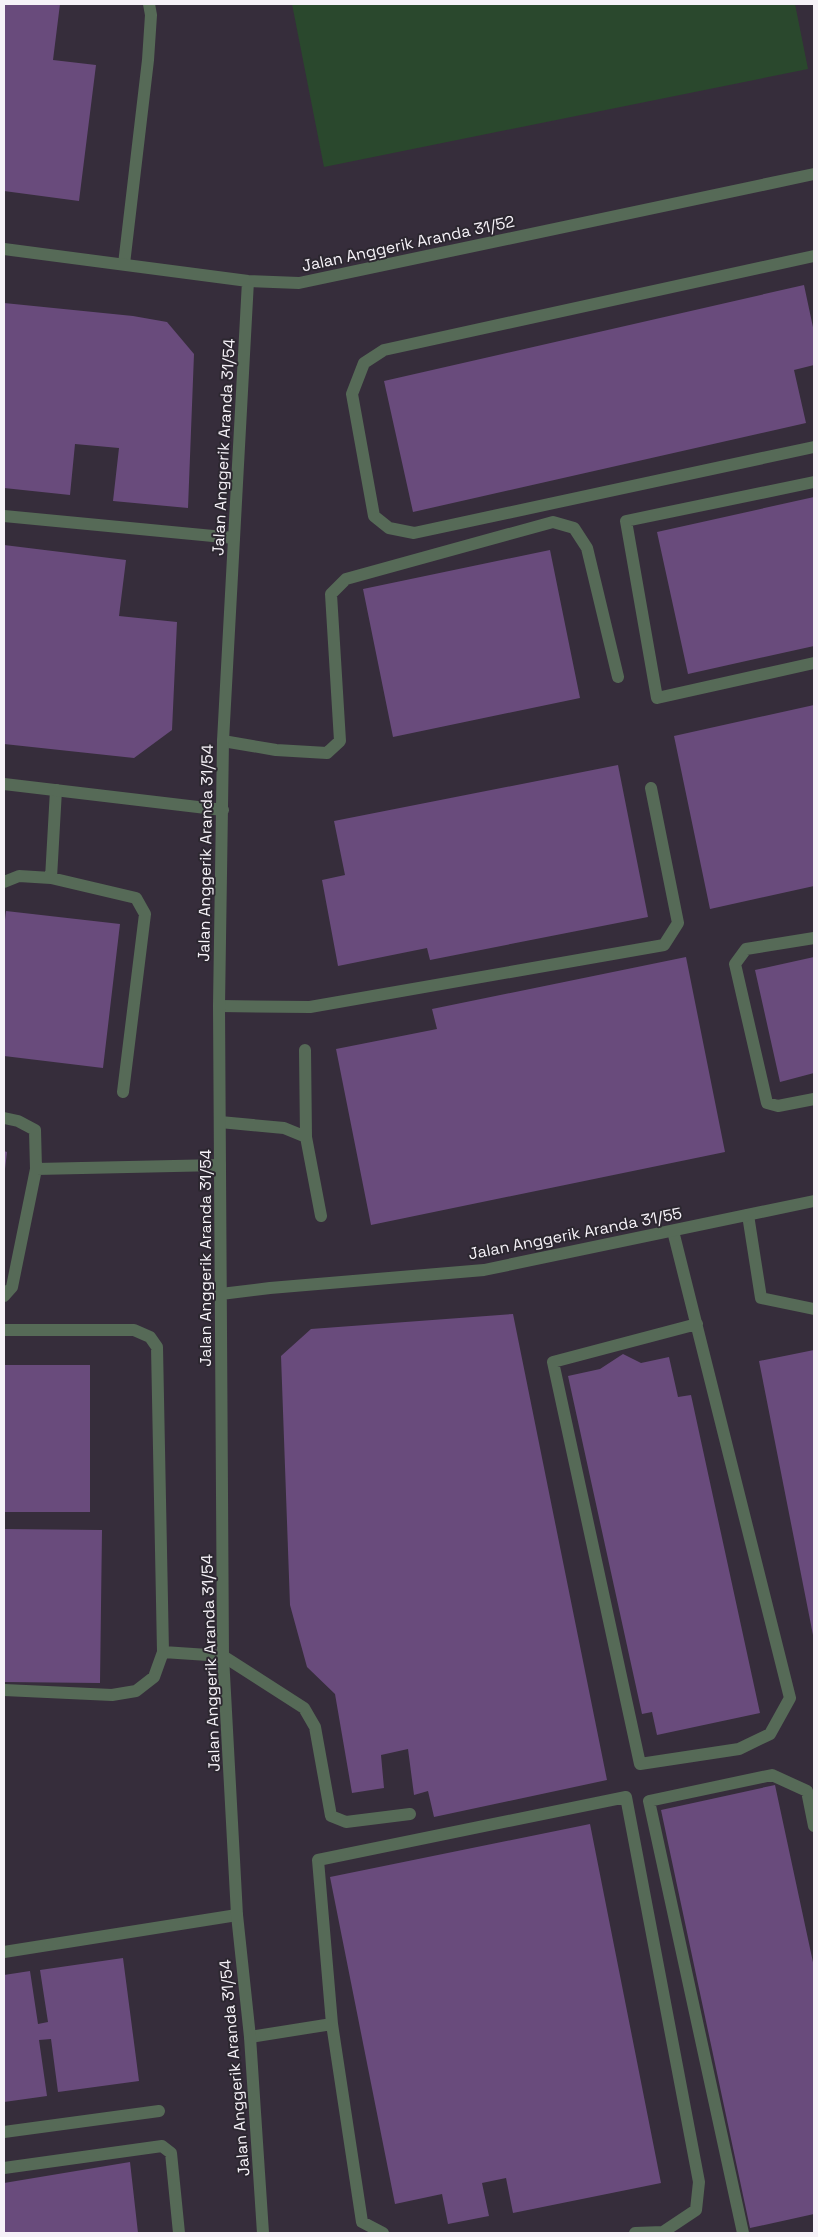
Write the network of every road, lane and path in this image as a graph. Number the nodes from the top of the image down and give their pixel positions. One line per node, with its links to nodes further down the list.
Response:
1 (149, 4): 5 (street)
2 (814, 174): 6 (street, Jalan Anggerik Aranda 31/52)
3 (4, 249): 5 (street, Jalan Anggerik Aranda 31/52)
4 (814, 256): 7 (street)
5 (124, 264): 6 (street, Jalan Anggerik Aranda 31/52)
6 (248, 281): 10 (street, Jalan Anggerik Aranda 31/54)
7 (814, 447)
8 (814, 482): 11 (street)
9 (4, 516): 10 (street)
10 (234, 538): 13 (street, Jalan Anggerik Aranda 31/54)
11 (814, 663)
12 (618, 677): 13 (street)
13 (223, 741): 17 (street, Jalan Anggerik Aranda 31/54)
14 (4, 784): 16 (street)
15 (651, 788): 21 (street)
16 (56, 790): 17 (street); 18 (street)
17 (222, 810): 21 (street, Jalan Anggerik Aranda 31/54)
18 (51, 878): 19 (street); 23 (street)
19 (4, 882)
20 (814, 938): 24 (street)
21 (219, 1006): 26 (street, Jalan Anggerik Aranda 31/54)
22 (305, 1050): 27 (street)
23 (123, 1092)
24 (814, 1099)
25 (4, 1118): 29 (street)
26 (220, 1122): 27 (street); 28 (street, Jalan Anggerik Aranda 31/54)
27 (306, 1137): 32 (street)
28 (220, 1165): 29 (street); 34 (street, Jalan Anggerik Aranda 31/54)
29 (36, 1169): 35 (street)
30 (814, 1201): 31 (street, Jalan Anggerik Aranda 31/55)
31 (748, 1215): 33 (street, Jalan Anggerik Aranda 31/55); 36 (street)
32 (321, 1216)
33 (673, 1231): 34 (street, Jalan Anggerik Aranda 31/55); 37 (street)
34 (221, 1294): 40 (street, Jalan Anggerik Aranda 31/54)
35 (4, 1296)
36 (814, 1309)
37 (697, 1324): 37 (street)
38 (4, 1330): 39 (street)
39 (163, 1652): 40 (street); 41 (street)
40 (223, 1656): 42 (street); 44 (street, Jalan Anggerik Aranda 31/54)
41 (4, 1690)
42 (410, 1814)
43 (814, 1826): 55 (street)
44 (237, 1915): 45 (street); 47 (street, Jalan Anggerik Aranda 31/54)
45 (4, 1952)
46 (332, 2024): 47 (street); 53 (street); 54 (street)
47 (250, 2037): 52 (street, Jalan Anggerik Aranda 31/54)
48 (159, 2111): 49 (street)
49 (4, 2132)
50 (4, 2168): 51 (street)
51 (179, 2233)
52 (263, 2233)
53 (382, 2233)
54 (635, 2233)
55 (743, 2233)

